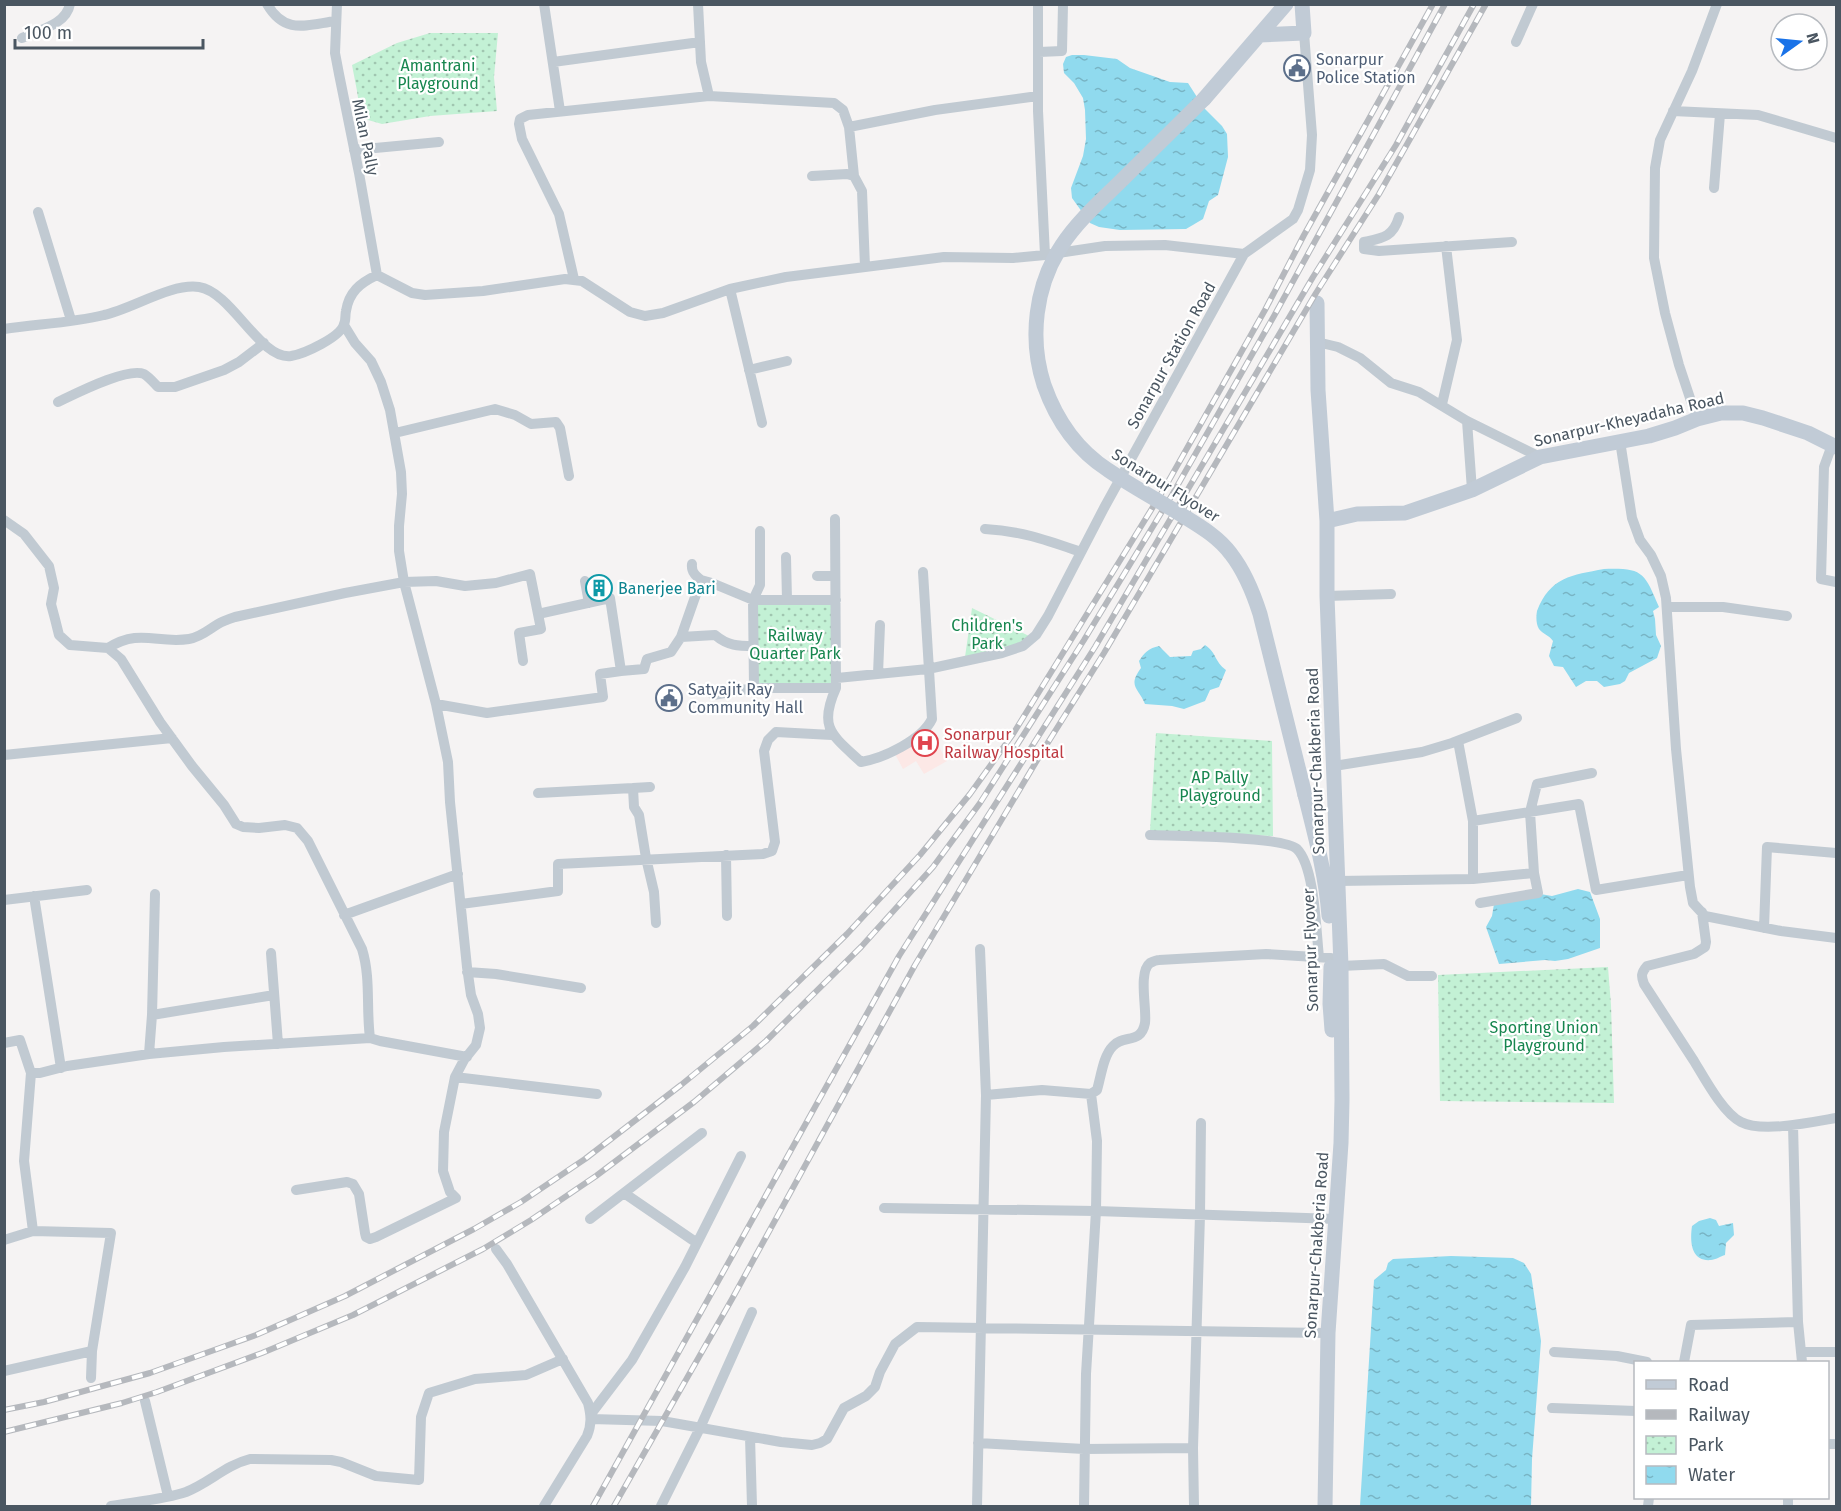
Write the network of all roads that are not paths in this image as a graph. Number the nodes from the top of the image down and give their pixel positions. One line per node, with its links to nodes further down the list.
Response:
1 (70, 4): 15 (street)
2 (267, 4): 12 (street)
3 (337, 4): 12 (street, Milan Pally)
4 (544, 4): 19 (street)
5 (698, 4): 16 (street)
6 (1038, 4): 18 (street)
7 (1063, 4): 18 (street)
8 (1286, 4): 14 (main road, Sonarpur Flyover)
9 (1302, 4): 13 (main road)
10 (1533, 4): 17 (street)
11 (1717, 4): 23 (street)
12 (336, 21): 28 (street, Milan Pally)
13 (1304, 33): 14 (main road); 36 (street, Sonarpur Station Road)
14 (1259, 35): 132 (main road, Sonarpur Flyover, bridge)
15 (22, 38)
16 (700, 42): 19 (street); 20 (street)
17 (1516, 42)
18 (1038, 52): 21 (street)
19 (553, 62): 22 (street)
20 (709, 96): 22 (street); 25 (street)
21 (1038, 96): 25 (street); 37 (street)
22 (560, 111): 40 (street)
23 (1673, 111): 24 (street); 52 (street)
24 (1720, 114): 26 (street); 31 (street)
25 (849, 127): 30 (street)
26 (1836, 138)
27 (439, 142): 28 (street)
28 (354, 150): 39 (street, Milan Pally)
29 (812, 176): 30 (street)
30 (854, 176): 38 (street)
31 (1714, 188)
32 (38, 212): 43 (street)
33 (1399, 217): 35 (street)
34 (1512, 242): 35 (street)
35 (1446, 246): 51 (street)
36 (1244, 254): 37 (street); 66 (street, Sonarpur Station Road)
37 (1045, 255): 38 (street)
38 (865, 267): 41 (street)
39 (377, 275): 40 (street); 44 (street)
40 (574, 279): 41 (street)
41 (729, 289): 49 (street)
42 (1317, 303): 46 (main road, Sonarpur-Chakberia Road)
43 (71, 320): 45 (street); 47 (street)
44 (344, 326): 47 (street); 55 (street)
45 (4, 328)
46 (1317, 342): 51 (street); 63 (main road, Sonarpur-Chakberia Road)
47 (264, 343): 50 (street)
48 (787, 361): 49 (street)
49 (749, 370): 54 (street)
50 (58, 402)
51 (1442, 404): 53 (street)
52 (1697, 419): 56 (main road, Sonarpur-Kheyadaha Road); 57 (main road, Sonarpur-Kheyadaha Road)
53 (1467, 421): 58 (street); 60 (street)
54 (762, 423)
55 (394, 433): 59 (street); 74 (street)
56 (1620, 441): 58 (main road, Sonarpur-Kheyadaha Road); 82 (street)
57 (1834, 446): 75 (street)
58 (1540, 457): 60 (main road, Sonarpur-Kheyadaha Road)
59 (569, 476)
60 (1472, 490): 63 (main road, Sonarpur-Kheyadaha Road)
61 (835, 519): 71 (street)
62 (4, 520): 88 (street)
63 (1327, 521): 77 (main road, Sonarpur-Chakberia Road)
64 (985, 529): 66 (street)
65 (760, 531): 78 (street)
66 (1081, 552): 90 (street, Sonarpur Station Road)
67 (786, 557): 79 (street)
68 (692, 564): 72 (street)
69 (923, 572): 90 (street)
70 (817, 576): 71 (street)
71 (836, 576): 80 (street)
72 (701, 580): 78 (street); 86 (street)
73 (585, 581): 81 (street)
74 (404, 582): 83 (street); 88 (street); 96 (street)
75 (1836, 582)
76 (1391, 594): 77 (street)
77 (1326, 596): 102 (main road, Sonarpur-Chakberia Road)
78 (753, 600): 79 (street); 87 (street)
79 (787, 600): 80 (street)
80 (836, 600): 93 (street)
81 (589, 603): 83 (street); 91 (street)
82 (1666, 607): 84 (street); 115 (street)
83 (538, 615): 89 (street)
84 (1787, 616)
85 (880, 625): 92 (street)
86 (681, 637): 87 (street); 91 (street)
87 (754, 645): 94 (street)
88 (108, 648): 99 (street)
89 (523, 661)
90 (928, 669): 92 (street, Sonarpur Station Road); 98 (street)
91 (621, 671): 96 (street)
92 (878, 675): 93 (street, Sonarpur Station Road)
93 (836, 683): 94 (street, Sonarpur Station Road); 98 (street)
94 (754, 688): 95 (street, Sonarpur Station Road)
95 (713, 695)
96 (436, 704): 114 (street)
97 (1517, 718): 100 (street)
98 (832, 735): 111 (street)
99 (172, 738): 101 (street); 125 (street)
100 (1458, 741): 102 (street); 108 (street)
101 (4, 755)
102 (1334, 766): 117 (main road, Sonarpur-Chakberia Road)
103 (1592, 773): 107 (street)
104 (650, 787): 105 (street)
105 (633, 788): 106 (street); 112 (street)
106 (538, 793)
107 (1530, 812): 108 (street); 113 (street); 115 (street)
108 (1473, 821): 116 (street)
109 (1150, 835): 132 (street)
110 (1836, 853): 128 (street)
111 (726, 855): 112 (street); 126 (street)
112 (646, 858): 123 (street); 127 (street)
113 (1534, 873): 116 (street); 122 (street)
114 (458, 874): 123 (street); 125 (street)
115 (1688, 874): 124 (street)
116 (1473, 879): 117 (street)
117 (1338, 881): 132 (main road, Sonarpur-Chakberia Road)
118 (87, 890): 120 (street)
119 (155, 894): 137 (street)
120 (34, 896): 121 (street); 143 (street)
121 (4, 900)
122 (1480, 903)
123 (461, 904): 133 (street)
124 (1702, 912): 128 (street); 152 (street)
125 (344, 915): 138 (street)
126 (727, 916)
127 (656, 923)
128 (1764, 928): 129 (street)
129 (1836, 938)
130 (981, 949): 149 (street)
131 (271, 953): 136 (street)
132 (1330, 960): 134 (street); 146 (main road, Sonarpur Flyover); 148 (street)
133 (467, 972): 135 (street); 142 (street)
134 (1432, 976)
135 (581, 988)
136 (274, 994): 137 (street); 140 (street)
137 (152, 1015): 141 (street)
138 (370, 1038): 140 (street); 142 (street)
139 (4, 1043): 144 (street)
140 (278, 1044): 141 (street)
141 (149, 1054): 143 (street)
142 (467, 1057): 145 (street)
143 (61, 1068): 144 (street)
144 (31, 1073): 163 (street)
145 (455, 1077): 147 (street); 155 (street)
146 (1341, 1080): 162 (main road, Sonarpur-Chakberia Road)
147 (597, 1094)
148 (1091, 1094): 149 (street); 159 (street)
149 (986, 1095): 158 (street)
150 (1836, 1118): 152 (street)
151 (1201, 1123): 160 (street)
152 (1793, 1125): 168 (street)
153 (702, 1133): 156 (street)
154 (741, 1156): 165 (street)
155 (296, 1190)
156 (624, 1192): 161 (street); 165 (street)
157 (884, 1208): 158 (street)
158 (983, 1210): 159 (street); 169 (street)
159 (1096, 1211): 160 (street); 170 (street)
160 (1200, 1215): 162 (street); 171 (street)
161 (590, 1219)
162 (1335, 1219): 172 (main road, Sonarpur-Chakberia Road)
163 (33, 1231): 164 (street); 173 (street)
164 (4, 1240)
165 (697, 1243): 185 (street)
166 (496, 1249): 177 (street)
167 (752, 1312): 186 (street)
168 (1798, 1322): 176 (street); 179 (street)
169 (980, 1326): 170 (street); 187 (street); 188 (street)
170 (1089, 1328): 171 (street); 190 (street)
171 (1197, 1332): 172 (street); 189 (street)
172 (1328, 1333): 199 (main road, Sonarpur-Chakberia Road)
173 (92, 1351): 180 (street); 181 (street)
174 (1554, 1352): 178 (street)
175 (1836, 1352): 176 (street)
176 (1802, 1357)
177 (563, 1359): 185 (street); 191 (street)
178 (1642, 1361)
179 (1684, 1361)
180 (4, 1371)
181 (92, 1378)
182 (145, 1401): 191 (street)
183 (1552, 1408): 184 (street)
184 (1634, 1412)
185 (591, 1417): 186 (street); 193 (street)
186 (700, 1428): 187 (street); 194 (street)
187 (750, 1437): 195 (street)
188 (978, 1443): 190 (street); 196 (street)
189 (1193, 1448): 190 (street); 198 (street)
190 (1084, 1449): 197 (street)
191 (168, 1496): 192 (street)
192 (111, 1506)
193 (544, 1506)
194 (661, 1506)
195 (752, 1506)
196 (977, 1506)
197 (1084, 1506)
198 (1194, 1506)
199 (1325, 1506)

